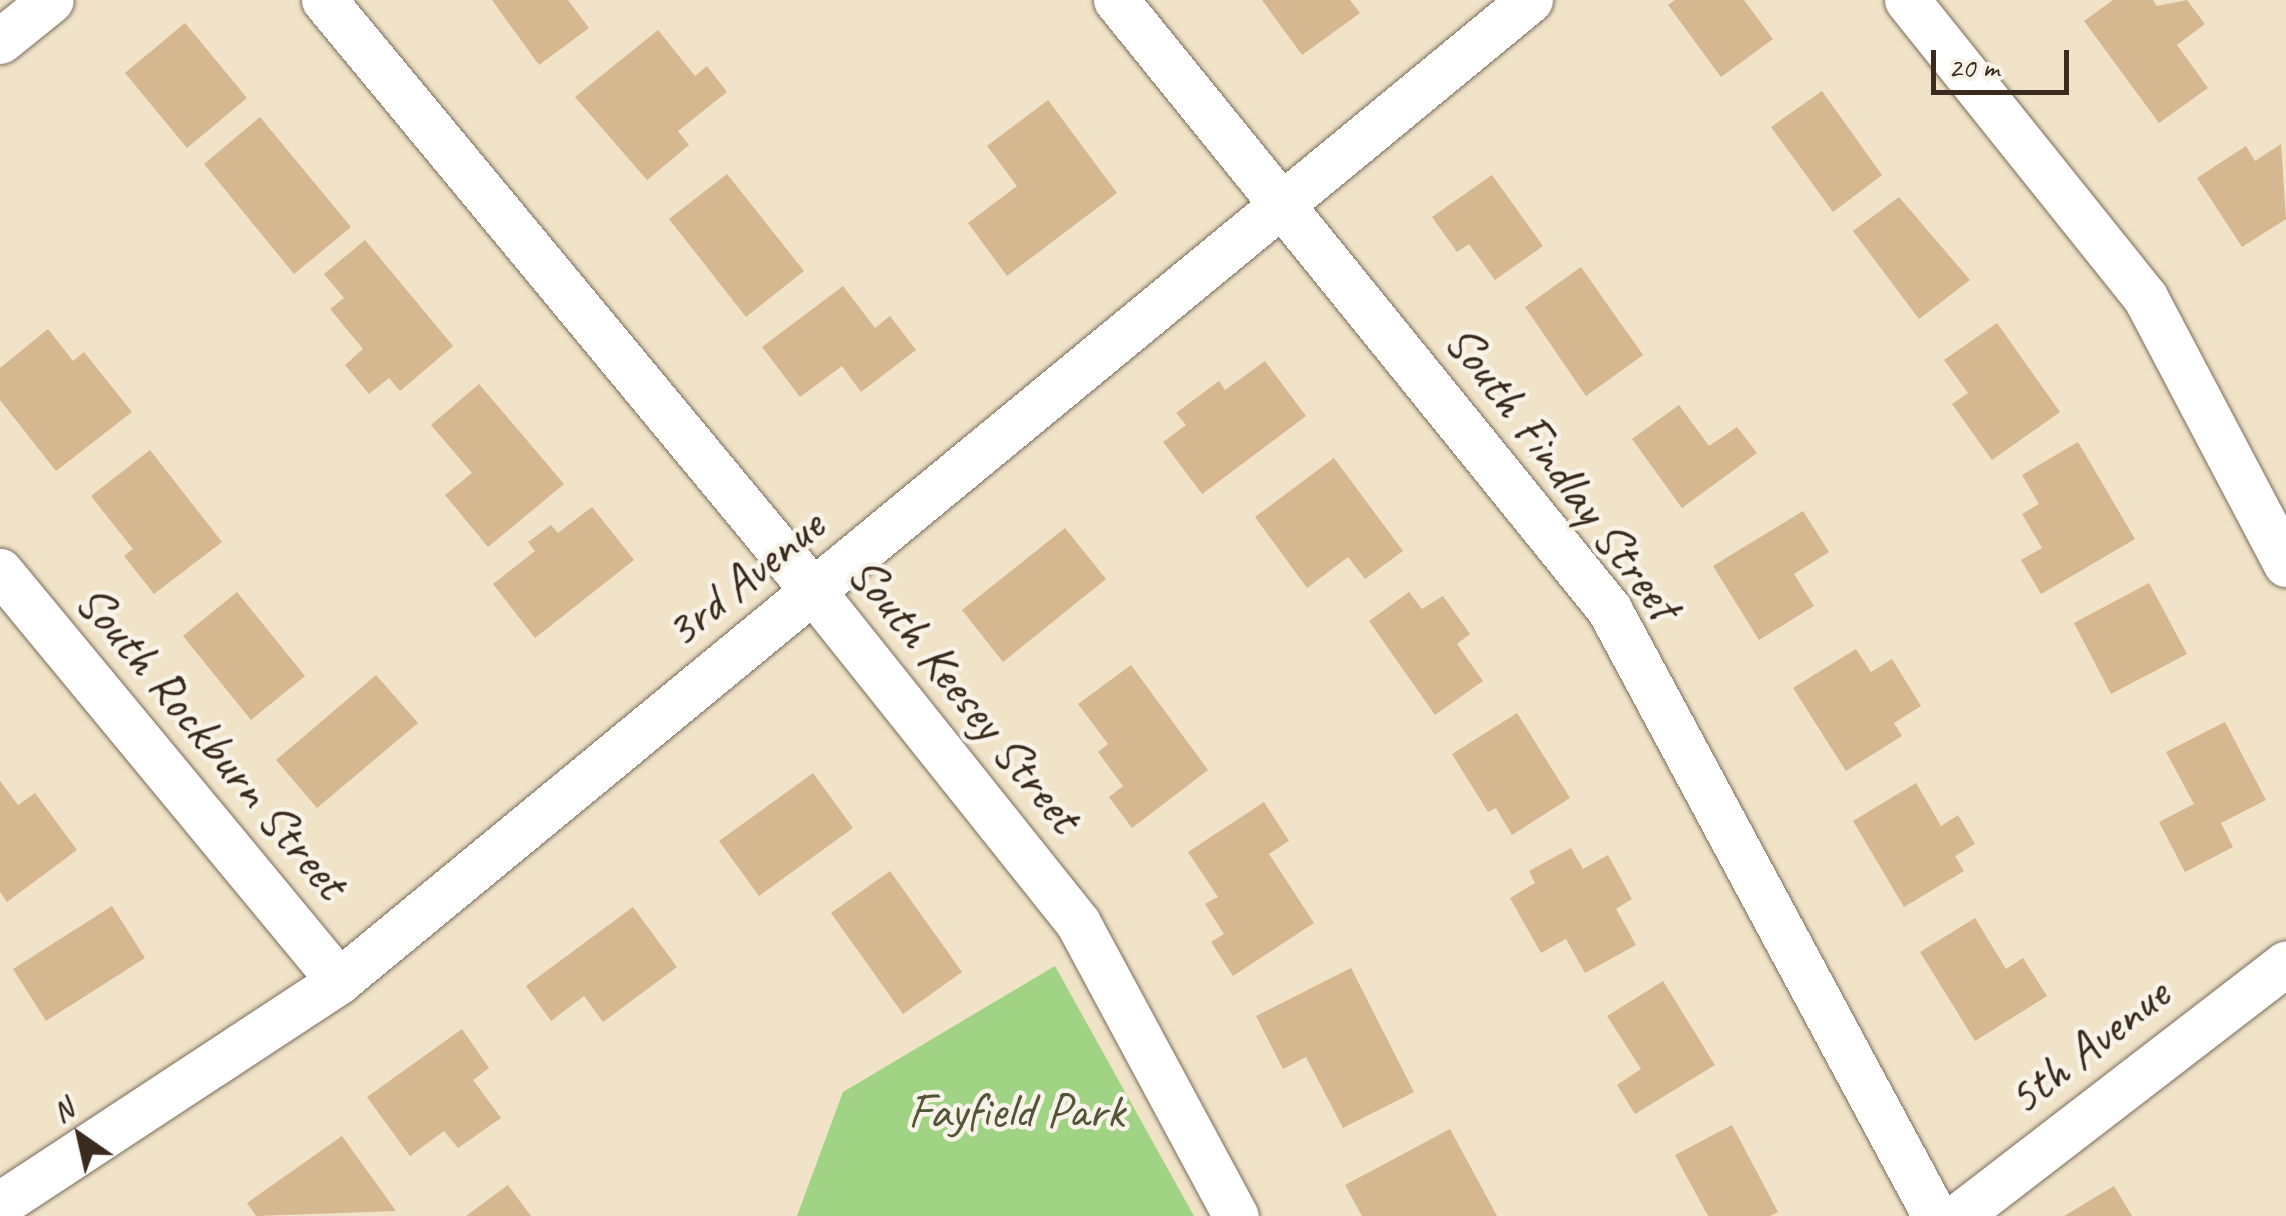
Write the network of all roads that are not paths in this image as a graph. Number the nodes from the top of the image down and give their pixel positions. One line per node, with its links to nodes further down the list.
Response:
1 (51, 0): 6 (street)
2 (324, 0): 10 (street, South Keesey Street)
3 (1116, 0): 7 (street, South Findlay Street)
4 (1530, 0): 7 (street, 3rd Avenue)
5 (1907, 0): 8 (street)
6 (0, 42)
7 (1284, 204): 10 (street, 3rd Avenue); 15 (street, South Findlay Street)
8 (2286, 564)
9 (0, 571): 12 (street, South Rockburn Street)
10 (814, 592): 12 (street, 3rd Avenue); 14 (street, South Keesey Street)
11 (2286, 962): 16 (street, 5th Avenue)
12 (339, 980): 13 (street, 3rd Avenue)
13 (4, 1207)
14 (1236, 1216)
15 (1935, 1216)
16 (1958, 1216)

